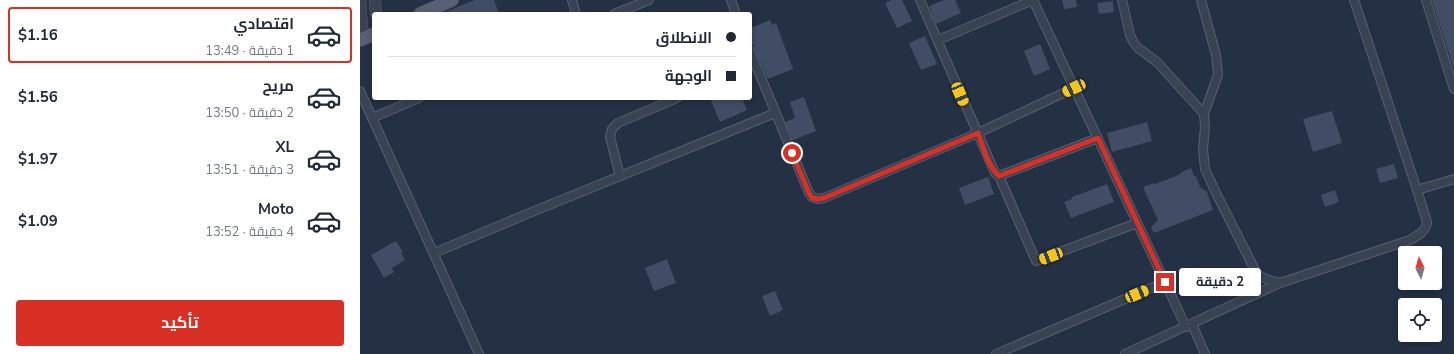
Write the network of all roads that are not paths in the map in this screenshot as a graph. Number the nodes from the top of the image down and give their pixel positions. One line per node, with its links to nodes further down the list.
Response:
1 (360, 0): 17 (street)
2 (375, 0): 12 (street)
3 (452, 0): 13 (main road)
4 (572, 0): 14 (street)
5 (649, 0): 15 (street)
6 (731, 0): 16 (street)
7 (920, 0): 18 (street)
8 (1122, 0): 26 (street)
9 (1201, 0): 26 (street)
10 (1354, 0): 33 (street)
11 (1426, 0): 21 (street)
12 (376, 12)
13 (425, 12)
14 (575, 12)
15 (619, 12)
16 (735, 12)
17 (366, 37)
18 (938, 40): 20 (street); 28 (street)
19 (753, 66): 25 (street)
20 (1074, 88): 28 (street); 29 (street)
21 (1454, 89)
22 (360, 92): 27 (street)
23 (414, 100): 27 (street)
24 (672, 100): 30 (street)
25 (775, 113): 28 (street); 30 (street)
26 (1204, 114): 37 (street)
27 (372, 118): 35 (street)
28 (978, 133): 31 (street)
29 (1098, 138): 31 (street); 34 (street)
30 (620, 176): 35 (street)
31 (999, 176): 34 (street)
32 (1454, 179): 33 (street)
33 (1417, 190): 37 (street)
34 (1137, 223): 36 (street)
35 (434, 253): 39 (street)
36 (1165, 282): 38 (street); 40 (street)
37 (1280, 283): 38 (street)
38 (1189, 326): 41 (street); 42 (street)
39 (479, 354)
40 (996, 354)
41 (1125, 354)
42 (1205, 354)

